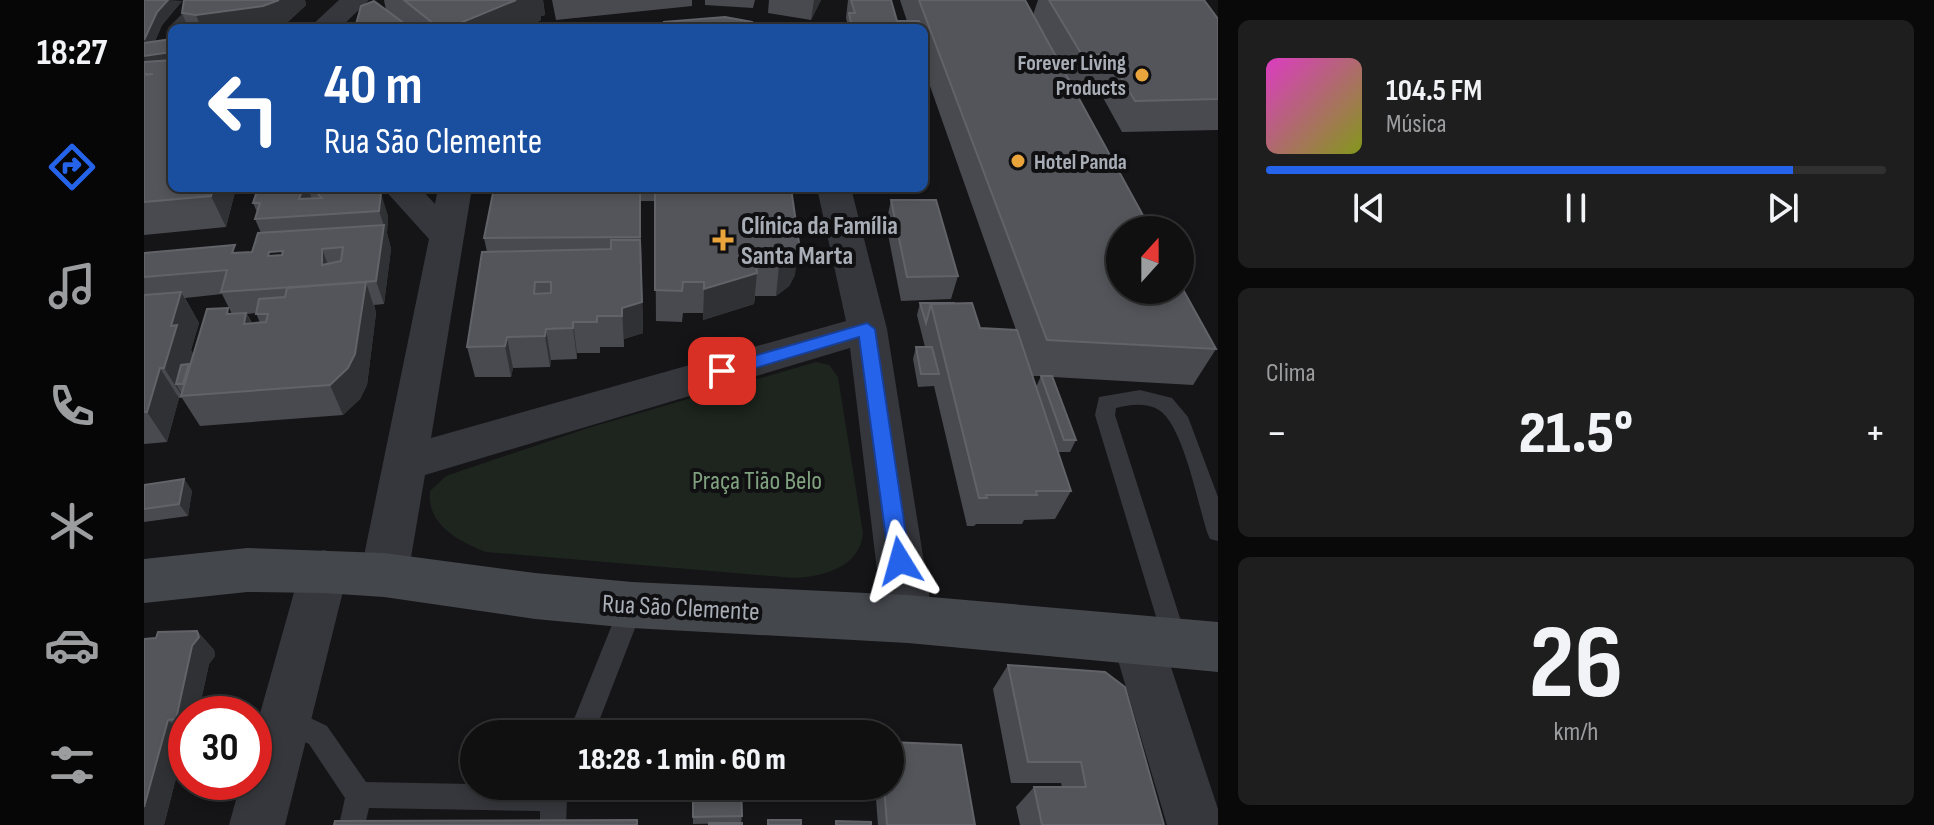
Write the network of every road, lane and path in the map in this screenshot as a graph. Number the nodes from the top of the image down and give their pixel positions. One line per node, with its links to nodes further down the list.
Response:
1 (257, 0): 3 (lane)
2 (355, 0): 4 (street)
3 (178, 24)
4 (328, 24)
5 (404, 192): 8 (street)
6 (454, 192): 8 (street)
7 (835, 192): 9 (street)
8 (447, 237): 10 (street)
9 (867, 329): 10 (street); 16 (street)
10 (403, 464): 13 (street)
11 (1218, 532): 17 (lane)
12 (324, 571): 13 (main road, Rua São Clemente); 14 (main road, Rua São Clemente); 18 (street)
13 (384, 575): 15 (main road, Rua São Clemente)
14 (144, 581)
15 (632, 605): 16 (main road, Rua São Clemente); 19 (lane)
16 (908, 619): 17 (main road, Rua São Clemente)
17 (1177, 643): 24 (street)
18 (285, 718): 20 (lane); 22 (street)
19 (587, 720)
20 (359, 795): 21 (lane); 23 (lane)
21 (556, 803)
22 (257, 825)
23 (352, 825)
24 (1195, 825)

